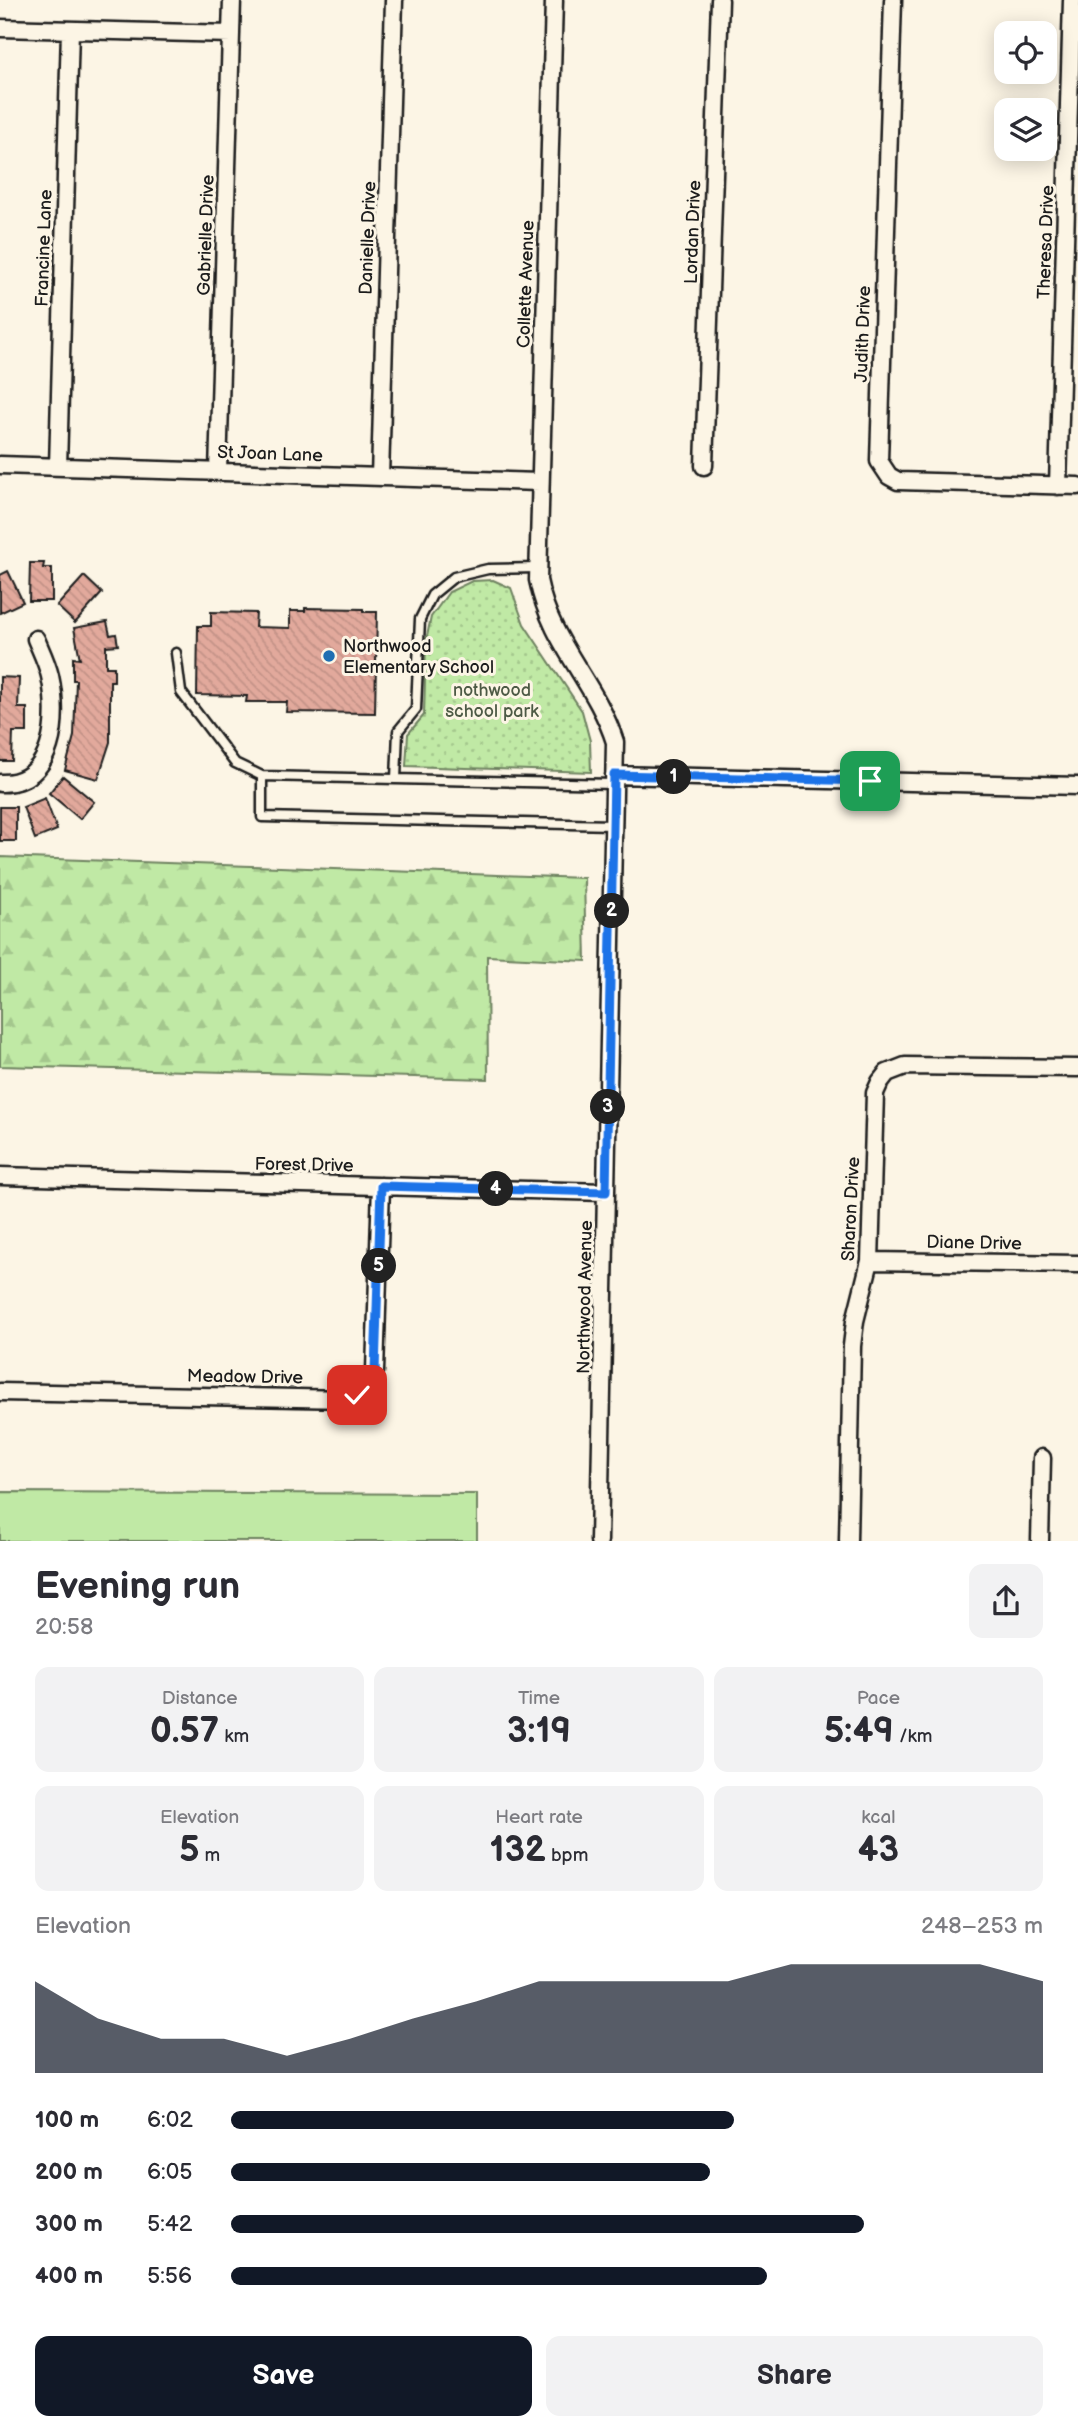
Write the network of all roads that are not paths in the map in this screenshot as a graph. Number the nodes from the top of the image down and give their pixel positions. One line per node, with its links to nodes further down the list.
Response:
1 (232, 0): 9 (street, Gabrielle Drive)
2 (394, 0): 14 (street, Danielle Drive)
3 (554, 0): 15 (street, Collette Avenue)
4 (720, 0): 11 (street, Lordan Drive)
5 (893, 0): 16 (street, Judith Drive)
6 (1072, 0): 16 (street, Theresa Drive)
7 (0, 28): 8 (street)
8 (70, 30): 9 (street); 12 (street, Francine Lane)
9 (231, 34): 13 (street, Gabrielle Drive)
10 (0, 465): 12 (street, St Joan Lane)
11 (704, 466)
12 (58, 467): 13 (street, St Joan Lane)
13 (218, 472): 14 (street, St Joan Lane)
14 (380, 477): 15 (street, St Joan Lane)
15 (539, 482): 18 (street, Collette Avenue)
16 (1058, 486): 17 (street, Judith Drive)
17 (1078, 486)
18 (537, 568): 22 (lane); 23 (street, Northwood Avenue)
19 (36, 639): 24 (street)
20 (176, 653): 21 (lane)
21 (262, 776): 22 (lane); 26 (lane)
22 (396, 779): 23 (lane)
23 (614, 779): 25 (street); 26 (street, Northwood Avenue)
24 (0, 783)
25 (1078, 786)
26 (613, 825): 30 (street, Northwood Avenue)
27 (1078, 1068): 31 (street, Sharon Drive)
28 (0, 1177): 29 (street, Forest Drive)
29 (381, 1186): 30 (street, Forest Drive); 33 (street, Meadow Drive)
30 (606, 1192): 35 (street, Northwood Avenue)
31 (870, 1261): 32 (street, Diane Drive); 36 (street, Sharon Drive)
32 (1078, 1264)
33 (0, 1391)
34 (1042, 1458): 37 (street)
35 (600, 1541)
36 (848, 1541)
37 (1040, 1541)

